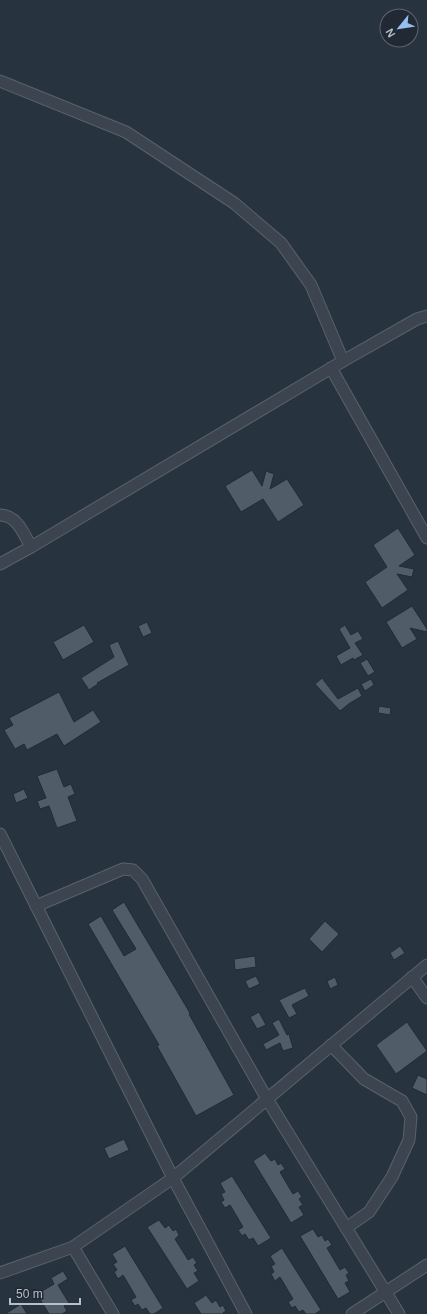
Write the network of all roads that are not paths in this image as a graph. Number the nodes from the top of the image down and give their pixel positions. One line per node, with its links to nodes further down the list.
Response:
1 (0, 81): 3 (street)
2 (427, 316): 3 (street)
3 (343, 361): 4 (street)
4 (331, 368): 6 (street); 7 (street)
5 (0, 515): 7 (street)
6 (427, 538)
7 (31, 547): 8 (street)
8 (0, 564)
9 (0, 834): 10 (street)
10 (36, 906): 15 (street); 16 (street)
11 (427, 965): 12 (street)
12 (412, 977): 13 (street); 14 (street)
13 (427, 998)
14 (331, 1045): 15 (street); 17 (street)
15 (267, 1099): 16 (street); 17 (street)
16 (172, 1178): 18 (street); 23 (street)
17 (346, 1228): 21 (street)
18 (73, 1247): 20 (street); 22 (street)
19 (427, 1265): 21 (street)
20 (0, 1273)
21 (386, 1292): 24 (street); 25 (street)
22 (113, 1314)
23 (246, 1314)
24 (352, 1314)
25 (399, 1314)

